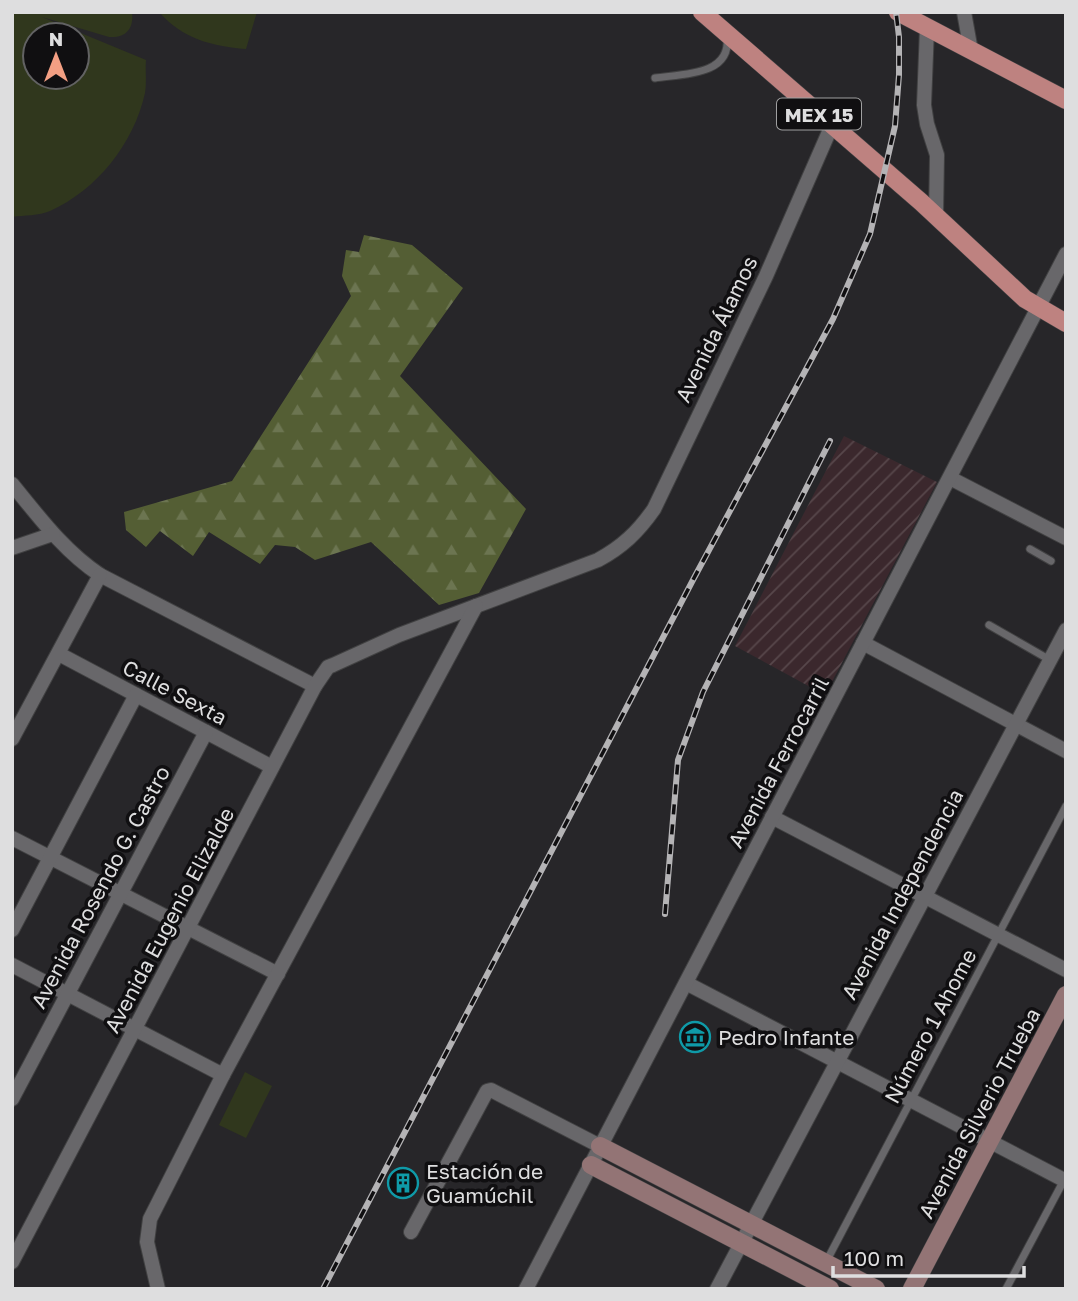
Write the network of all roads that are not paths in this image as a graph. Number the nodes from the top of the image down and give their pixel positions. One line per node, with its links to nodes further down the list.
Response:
1 (702, 12): 5 (main road, MEX 15)
2 (898, 12): 4 (main road)
3 (964, 12): 6 (street)
4 (927, 28): 6 (main road); 10 (street)
5 (726, 33): 7 (lane); 9 (main road, MEX 15)
6 (971, 51): 8 (main road)
7 (655, 78)
8 (1066, 100)
9 (832, 125): 10 (main road, MEX 15); 18 (street, Avenida Álamos)
10 (936, 216): 12 (main road, MEX 15)
11 (1066, 254): 12 (street, Avenida Ferrocarril)
12 (1038, 307): 13 (main road, MEX 15); 14 (street, Avenida Ferrocarril)
13 (1066, 323)
14 (950, 478): 17 (street); 26 (street, Avenida Ferrocarril)
15 (12, 484): 16 (street)
16 (53, 534): 19 (street); 22 (street)
17 (1066, 538)
18 (625, 544): 23 (street, Avenida Eugenio Elizalde)
19 (12, 548)
20 (1031, 549): 21 (lane)
21 (1051, 561)
22 (100, 575): 27 (street); 29 (street)
23 (475, 606): 29 (street, Avenida Eugenio Elizalde); 47 (street)
24 (989, 625): 28 (lane)
25 (1066, 630): 28 (street, Avenida Independencia)
26 (863, 643): 31 (street); 37 (street, Avenida Ferrocarril)
27 (59, 654): 30 (street, Calle Sexta); 33 (street)
28 (1050, 660): 31 (street, Avenida Independencia)
29 (315, 686): 35 (street, Avenida Eugenio Elizalde)
30 (136, 695): 32 (street, Calle Sexta); 39 (street)
31 (1015, 725): 34 (street); 41 (street, Avenida Independencia)
32 (205, 732): 35 (street, Calle Sexta); 40 (street, Avenida Rosendo G. Castro)
33 (12, 739)
34 (1066, 751)
35 (272, 767): 42 (street, Avenida Eugenio Elizalde)
36 (1066, 806): 44 (lane, Número 1 Ahome)
37 (772, 817): 41 (street); 48 (street, Avenida Ferrocarril)
38 (12, 838): 39 (street)
39 (50, 858): 40 (street); 43 (street)
40 (120, 894): 42 (street); 49 (street, Avenida Rosendo G. Castro)
41 (925, 897): 44 (street); 52 (street, Avenida Independencia)
42 (188, 928): 47 (street); 51 (street, Avenida Eugenio Elizalde)
43 (12, 930)
44 (998, 935): 46 (street); 55 (lane, Número 1 Ahome)
45 (12, 965): 49 (street)
46 (1066, 970)
47 (278, 974): 53 (street)
48 (686, 983): 52 (street); 57 (street, Avenida Ferrocarril)
49 (68, 994): 51 (street); 54 (street, Avenida Rosendo G. Castro)
50 (1066, 995): 56 (street, Avenida Silverio Trueba)
51 (135, 1029): 53 (street); 63 (street, Avenida Eugenio Elizalde)
52 (837, 1062): 55 (street); 60 (street, Avenida Independencia)
53 (223, 1075): 66 (street)
54 (12, 1099)
55 (911, 1100): 56 (street); 64 (lane, Número 1 Ahome)
56 (989, 1141): 59 (street); 70 (street, Avenida Silverio Trueba)
57 (600, 1146): 58 (street, Avenida Ferrocarril); 60 (street); 61 (street)
58 (591, 1165): 62 (street); 67 (street, Avenida Ferrocarril)
59 (1065, 1179): 71 (lane)
60 (751, 1224): 62 (street, Avenida Independencia); 64 (street)
61 (411, 1233)
62 (741, 1242): 65 (street); 68 (street, Avenida Independencia)
63 (12, 1262)
64 (826, 1263): 69 (street)
65 (820, 1286)
66 (158, 1289)
67 (526, 1289)
68 (717, 1289)
69 (876, 1289)
70 (912, 1289)
71 (1006, 1289)

